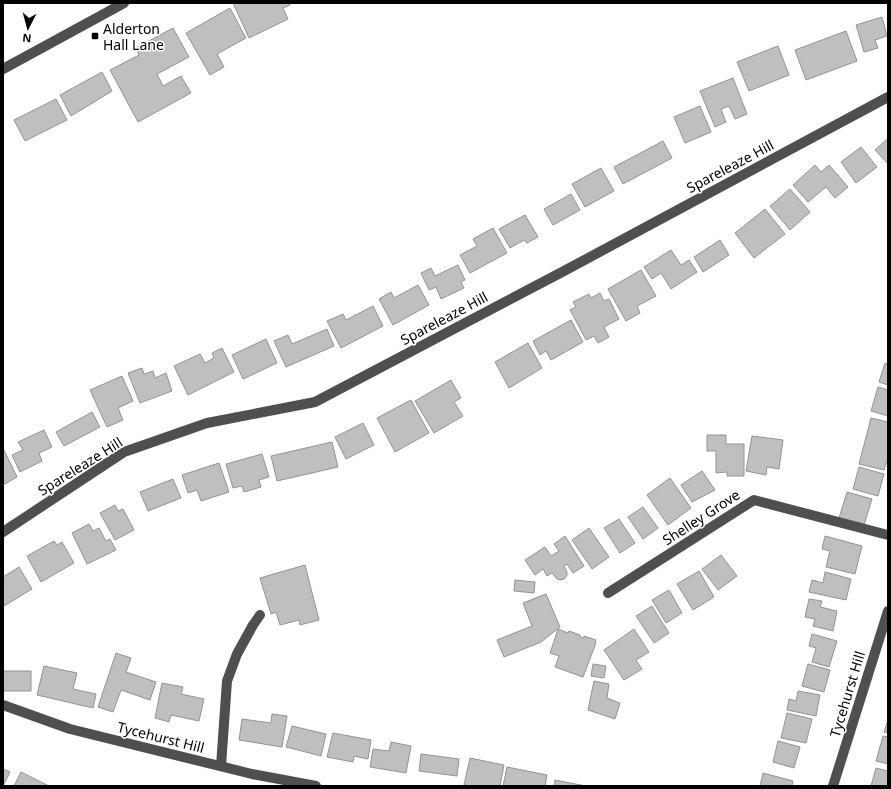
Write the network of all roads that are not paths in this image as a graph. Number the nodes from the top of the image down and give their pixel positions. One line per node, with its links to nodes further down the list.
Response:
1 (124, 3): 2 (street)
2 (3, 69)
3 (888, 97): 4 (street, Spareleaze Hill)
4 (3, 532)
5 (888, 535): 6 (street, Shelley Grove)
6 (608, 593)
7 (888, 611): 12 (street, Tycehurst Hill)
8 (260, 616): 10 (street)
9 (3, 705): 10 (street, Tycehurst Hill)
10 (221, 766): 11 (street, Tycehurst Hill)
11 (316, 786)
12 (833, 786)

